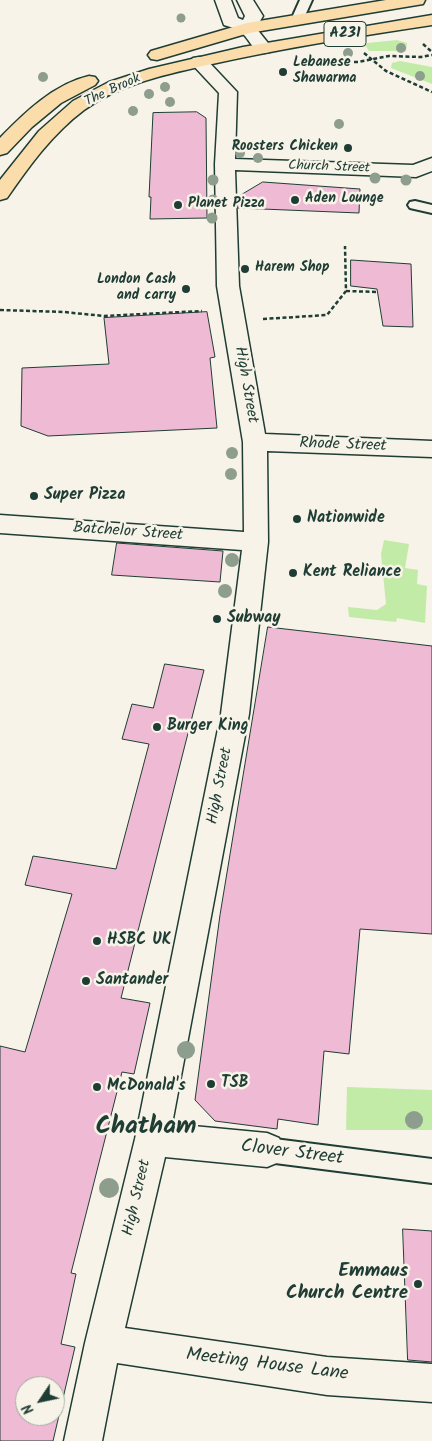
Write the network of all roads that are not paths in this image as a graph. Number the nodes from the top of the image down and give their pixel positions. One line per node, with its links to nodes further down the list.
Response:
1 (223, 0): 8 (street)
2 (245, 0): 8 (street)
3 (306, 0): 7 (lane)
4 (417, 0): 5 (main road, A231)
5 (374, 6): 6 (main road, A231); 7 (main road, A231)
6 (431, 18): 9 (main road, A231)
7 (297, 20): 8 (main road, A231)
8 (247, 28): 9 (street); 11 (main road, The Brook / A231)
9 (263, 48): 10 (main road, The Brook / A231)
10 (199, 62): 12 (street, High Street); 14 (main road, The Brook / A231)
11 (0, 149)
12 (225, 164): 13 (street, Church Street); 17 (street, High Street)
13 (426, 170)
14 (4, 183)
15 (415, 205): 16 (lane)
16 (432, 209)
17 (255, 442): 18 (street, Rhode Street); 20 (street, High Street)
18 (432, 449)
19 (0, 524): 20 (street, Batchelor Street)
20 (256, 542): 21 (street, High Street)
21 (152, 1139): 22 (street, Clover Street); 24 (street, High Street)
22 (267, 1150): 23 (lane, Clover Street)
23 (432, 1171)
24 (103, 1343): 25 (street, Meeting House Lane); 26 (street, High Street)
25 (432, 1382)
26 (82, 1441)

